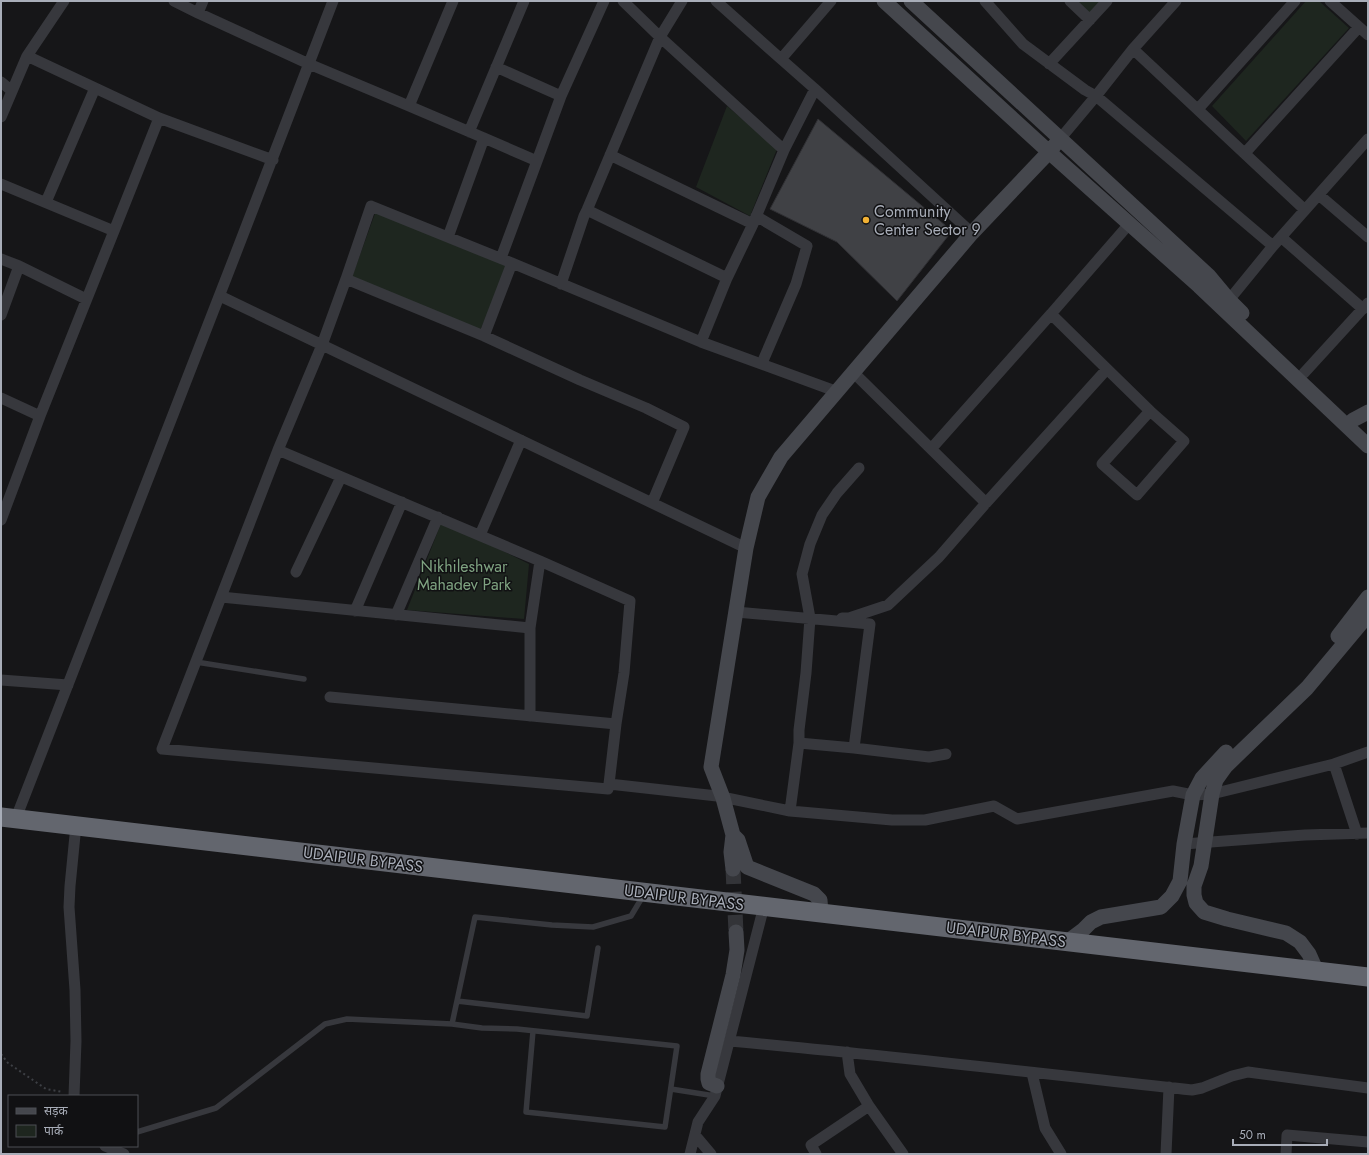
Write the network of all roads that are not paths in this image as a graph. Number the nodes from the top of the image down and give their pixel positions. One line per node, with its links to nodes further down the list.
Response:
1 (64, 1): 26 (street)
2 (174, 1): 20 (street)
3 (203, 1): 20 (street)
4 (333, 1): 28 (street)
5 (453, 1): 37 (street)
6 (524, 1): 30 (street)
7 (604, 1): 35 (street)
8 (623, 1): 24 (street)
9 (682, 1): 24 (street)
10 (716, 1): 27 (street)
11 (831, 1): 27 (street)
12 (884, 1): 46 (street)
13 (911, 1): 43 (street)
14 (985, 1): 29 (street)
15 (1070, 1): 21 (street)
16 (1108, 1): 21 (street)
17 (1295, 1): 38 (street)
18 (1330, 1): 22 (street)
19 (1172, 2): 25 (street)
20 (198, 13): 28 (street)
21 (1090, 20): 29 (street)
22 (1359, 27): 23 (street); 47 (street)
23 (1368, 35)
24 (660, 37): 45 (street); 48 (street)
25 (1133, 49): 36 (street); 38 (street)
26 (26, 56): 32 (street); 34 (street)
27 (781, 59): 33 (street)
28 (309, 64): 37 (street); 49 (street)
29 (1049, 64): 36 (street)
30 (496, 67): 35 (street); 41 (street)
31 (1, 82): 34 (street)
32 (95, 88): 40 (street); 53 (street)
33 (815, 89): 45 (street); 59 (street)
34 (12, 91): 39 (street)
35 (561, 96): 50 (street)
36 (1096, 96): 43 (street); 63 (street)
37 (409, 106): 41 (street)
38 (1198, 109): 47 (street)
39 (1, 117)
40 (159, 118): 49 (street); 58 (street)
41 (469, 132): 42 (street)
42 (484, 138): 50 (street); 60 (street)
43 (1060, 139): 46 (street); 70 (street)
44 (1368, 139): 52 (street)
45 (784, 150): 56 (street)
46 (1049, 152): 57 (street); 59 (street)
47 (1245, 153): 55 (street)
48 (610, 154): 54 (street); 56 (street)
49 (272, 160): 72 (street)
50 (537, 161): 64 (street)
51 (1, 184): 53 (street)
52 (1319, 195): 55 (street); 62 (street)
53 (46, 202): 58 (street)
54 (587, 210): 68 (street); 71 (street)
55 (1305, 210): 61 (street)
56 (755, 220): 68 (street); 81 (street)
57 (1130, 223): 70 (street); 76 (street)
58 (114, 231): 73 (street)
59 (972, 233): 83 (street)
60 (448, 237): 64 (street); 69 (street)
61 (1281, 237): 63 (street); 75 (street)
62 (1368, 237)
63 (1273, 246): 74 (street)
64 (501, 258): 66 (street)
65 (1, 259): 67 (street)
66 (512, 263): 71 (street); 78 (street)
67 (19, 266): 73 (street); 77 (street)
68 (727, 278): 79 (street)
69 (346, 279): 78 (street); 80 (street)
70 (1204, 281): 74 (street); 93 (street)
71 (561, 284): 79 (street)
72 (220, 296): 80 (street); 118 (street)
73 (86, 299): 89 (street)
74 (1229, 300): 84 (street)
75 (1365, 306): 84 (street)
76 (1050, 314): 82 (street); 94 (street)
77 (1, 315)
78 (484, 336): 99 (street)
79 (701, 342): 81 (street)
80 (322, 345): 92 (street); 95 (street)
81 (762, 363): 85 (street)
82 (1107, 369): 87 (street); 100 (street)
83 (854, 373): 85 (street); 94 (street)
84 (1304, 373): 90 (street)
85 (838, 392): 104 (street)
86 (1, 398): 89 (street)
87 (1150, 411): 87 (street)
88 (1368, 412): 90 (street)
89 (40, 416): 102 (street)
90 (1353, 420): 91 (street)
91 (1368, 434)
92 (521, 440): 99 (street); 103 (street)
93 (1368, 446)
94 (931, 449): 100 (street)
95 (278, 450): 97 (street); 107 (street)
96 (859, 468): 113 (street)
97 (341, 477): 98 (street); 106 (street)
98 (402, 502): 101 (street); 109 (street)
99 (652, 503): 104 (street)
100 (986, 503): 113 (street)
101 (438, 517): 103 (street); 111 (street)
102 (1, 520)
103 (480, 535): 105 (street)
104 (746, 548): 110 (street)
105 (540, 561): 114 (street); 121 (street)
106 (296, 572)
107 (221, 597): 109 (street); 115 (street)
108 (1368, 597): 129 (street)
109 (355, 611): 111 (street)
110 (736, 612): 113 (street); 132 (street)
111 (396, 615): 114 (street)
112 (1368, 615): 127 (street)
113 (810, 618): 122 (street); 123 (street)
114 (530, 628): 120 (street)
115 (196, 662): 116 (lane); 128 (street)
116 (304, 679)
117 (1, 680): 118 (street)
118 (68, 685): 134 (street)
119 (330, 697): 120 (street)
120 (530, 716): 121 (street)
121 (616, 724): 128 (street)
122 (799, 743): 123 (street); 133 (street)
123 (854, 748): 125 (street)
124 (1368, 752): 126 (street)
125 (946, 754)
126 (1334, 764): 130 (street); 136 (street)
127 (1226, 766): 129 (street); 130 (street)
128 (609, 784): 132 (street)
129 (1210, 784): 130 (street); 131 (street); 138 (street)
130 (1242, 787)
131 (1193, 795): 133 (street); 139 (street)
132 (723, 798): 133 (street); 137 (street)
133 (790, 811)
134 (9, 818): 135 (highway, UDAIPUR BYPASS)
135 (76, 825): 141 (highway, UDAIPUR BYPASS); 159 (street)
136 (1363, 833): 138 (street)
137 (733, 835): 140 (street); 143 (street)
138 (1204, 843): 139 (street); 147 (street)
139 (1184, 844): 145 (street)
140 (733, 869)
141 (645, 892): 142 (highway, UDAIPUR BYPASS); 149 (lane)
142 (764, 906): 143 (highway, UDAIPUR BYPASS); 152 (street)
143 (822, 912): 145 (highway, UDAIPUR BYPASS)
144 (736, 932): 158 (street)
145 (1067, 942): 147 (highway, UDAIPUR BYPASS)
146 (598, 948): 149 (lane)
147 (1317, 972): 148 (highway, UDAIPUR BYPASS)
148 (1368, 977)
149 (457, 1001): 150 (lane)
150 (452, 1024): 151 (lane); 161 (lane)
151 (533, 1031): 157 (lane); 157 (lane)
152 (730, 1041): 153 (street); 158 (street)
153 (847, 1052): 154 (street); 160 (street)
154 (1032, 1073): 155 (street); 170 (street)
155 (1169, 1087): 156 (street); 171 (street)
156 (1368, 1088)
157 (671, 1089): 158 (lane)
158 (716, 1091): 162 (street)
159 (74, 1095)
160 (869, 1106): 168 (street); 169 (street)
161 (138, 1132)
162 (695, 1135): 166 (street); 167 (street)
163 (1368, 1142): 172 (street)
164 (107, 1147): 165 (street)
165 (124, 1154)
166 (690, 1154)
167 (711, 1154)
168 (816, 1154)
169 (903, 1154)
170 (1061, 1154)
171 (1166, 1154)
172 (1286, 1154)

